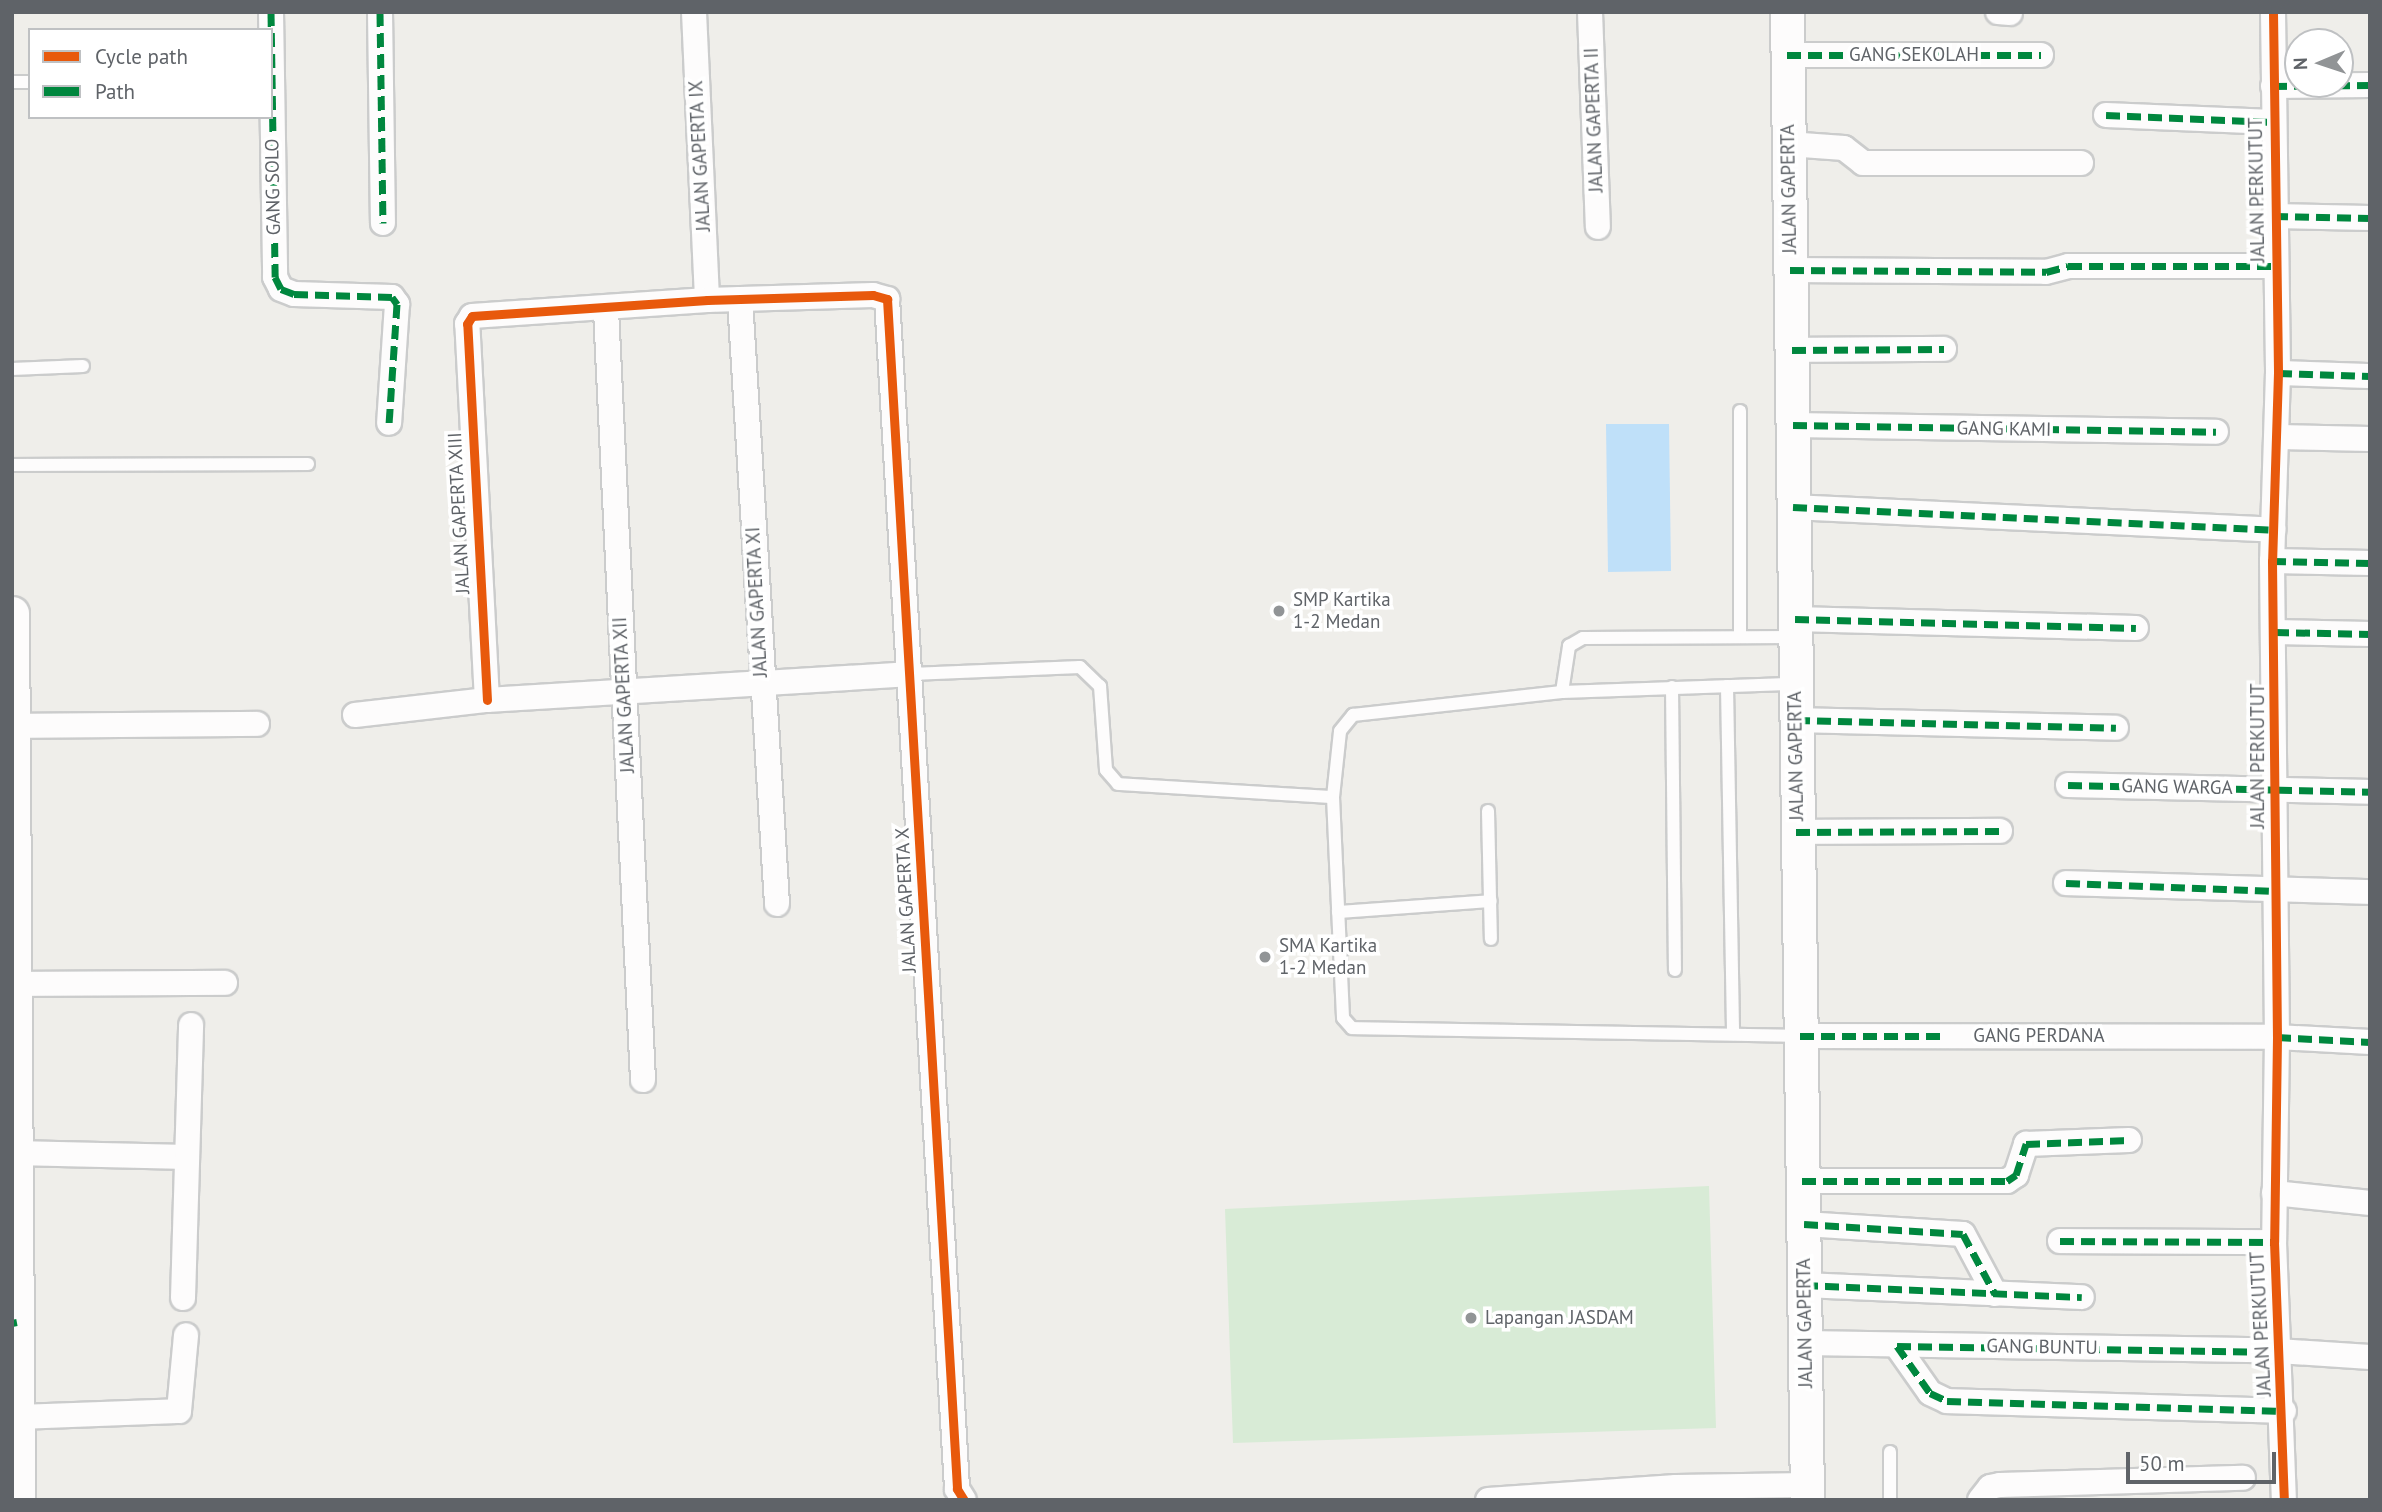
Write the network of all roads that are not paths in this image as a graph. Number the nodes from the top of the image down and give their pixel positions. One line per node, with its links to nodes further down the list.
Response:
1 (380, 12): 19 (street)
2 (694, 12): 24 (street, JALAN GAPERTA IX)
3 (1590, 12): 20 (street, JALAN GAPERTA II)
4 (1787, 12): 8 (street, JALAN GAPERTA)
5 (1998, 12): 7 (street)
6 (2273, 12): 11 (street, JALAN PERKUTUT)
7 (2010, 13)
8 (1787, 55): 9 (street, GANG SEKOLAH); 15 (street, JALAN GAPERTA)
9 (2041, 55)
10 (2370, 85): 11 (street)
11 (2273, 86): 14 (street, JALAN PERKUTUT)
12 (2106, 115): 14 (street)
13 (273, 119): 33 (street, GANG SOLO)
14 (2273, 122): 17 (street, JALAN PERKUTUT)
15 (1788, 144): 16 (street); 22 (street, JALAN GAPERTA)
16 (2081, 163)
17 (2274, 216): 18 (street); 21 (street, JALAN PERKUTUT)
18 (2370, 218)
19 (383, 223)
20 (1598, 227)
21 (2275, 266): 22 (street); 30 (street, JALAN PERKUTUT)
22 (1790, 270): 27 (street, JALAN GAPERTA)
23 (740, 299): 24 (street); 50 (street, JALAN GAPERTA X); 51 (street, JALAN GAPERTA XI)
24 (707, 300): 25 (street)
25 (606, 310): 56 (street, JALAN GAPERTA XII); 57 (street, JALAN GAPERTA XIII)
26 (1944, 349): 27 (street)
27 (1791, 350): 34 (street, JALAN GAPERTA)
28 (83, 366): 29 (lane)
29 (12, 369)
30 (2278, 373): 31 (street); 36 (street, JALAN PERKUTUT)
31 (2370, 376)
32 (1740, 411): 49 (lane)
33 (389, 423)
34 (1793, 425): 35 (street, GANG KAMI); 40 (street, JALAN GAPERTA)
35 (2216, 432)
36 (2278, 437): 37 (street); 41 (street, JALAN PERKUTUT)
37 (2370, 439)
38 (308, 464): 39 (lane)
39 (12, 465)
40 (1793, 507): 41 (street); 45 (street, JALAN GAPERTA)
41 (2273, 530): 42 (street, JALAN PERKUTUT)
42 (2272, 561): 43 (street); 47 (street, JALAN PERKUTUT)
43 (2370, 563)
44 (12, 613): 61 (street)
45 (1795, 628): 46 (street); 49 (lane); 52 (street, JALAN GAPERTA)
46 (2136, 628)
47 (2275, 632): 48 (street); 65 (street, JALAN PERKUTUT)
48 (2370, 634)
49 (1740, 636): 55 (lane)
50 (911, 674): 51 (street); 67 (lane); 113 (street, JALAN GAPERTA X)
51 (762, 684): 56 (street); 75 (street, JALAN GAPERTA XI)
52 (1795, 684): 53 (lane); 59 (street, JALAN GAPERTA)
53 (1727, 686): 54 (lane); 82 (lane)
54 (1672, 687): 55 (lane); 78 (lane)
55 (1563, 692): 67 (lane)
56 (624, 694): 57 (street); 87 (street, JALAN GAPERTA XII)
57 (487, 700): 58 (street)
58 (355, 715)
59 (1796, 720): 62 (street); 70 (street, JALAN GAPERTA)
60 (257, 724): 61 (street)
61 (13, 726): 64 (street)
62 (2116, 729)
63 (2068, 785): 65 (street, GANG WARGA)
64 (13, 786): 80 (street)
65 (2275, 789): 66 (street, GANG WARGA); 72 (street, JALAN PERKUTUT)
66 (2370, 792)
67 (1334, 797): 76 (lane)
68 (1488, 811): 74 (lane)
69 (2000, 831): 70 (street)
70 (1796, 832): 83 (street, JALAN GAPERTA)
71 (2066, 883): 72 (street)
72 (2277, 891): 73 (street); 84 (street, JALAN PERKUTUT)
73 (2370, 892)
74 (1491, 901): 76 (lane); 77 (lane)
75 (777, 904)
76 (1339, 912): 82 (lane)
77 (1491, 939)
78 (1675, 970)
79 (225, 983): 80 (street)
80 (15, 984): 86 (street)
81 (191, 1025): 90 (street)
82 (1733, 1032): 83 (lane)
83 (1800, 1036): 84 (street, GANG PERDANA); 91 (street, JALAN GAPERTA)
84 (2277, 1037): 85 (street, GANG PERDANA); 92 (street, JALAN PERKUTUT)
85 (2370, 1042)
86 (14, 1069): 89 (street)
87 (643, 1080)
88 (2129, 1140): 91 (street)
89 (16, 1153): 90 (street); 101 (street)
90 (187, 1157): 100 (street)
91 (1802, 1181): 94 (street, JALAN GAPERTA)
92 (2274, 1193): 93 (street); 96 (street, JALAN PERKUTUT)
93 (2370, 1203)
94 (1804, 1224): 97 (street, JALAN GAPERTA); 98 (street)
95 (2060, 1241): 96 (street)
96 (2274, 1242): 105 (street, JALAN PERKUTUT)
97 (1804, 1285): 98 (street); 103 (street, JALAN GAPERTA)
98 (1995, 1294): 99 (street)
99 (2082, 1297)
100 (183, 1298)
101 (14, 1322): 108 (street)
102 (186, 1335): 108 (street)
103 (1805, 1343): 104 (street, GANG BUNTU); 111 (street, JALAN GAPERTA)
104 (1897, 1346): 105 (street, GANG BUNTU); 107 (street)
105 (2279, 1352): 106 (street, GANG BUNTU); 107 (street, JALAN PERKUTUT)
106 (2370, 1357)
107 (2284, 1411): 118 (street, JALAN PERKUTUT)
108 (17, 1417): 114 (street)
109 (1891, 1452): 116 (lane)
110 (2243, 1478): 117 (street)
111 (1807, 1492): 112 (street)
112 (1676, 1493): 115 (street)
113 (960, 1494)
114 (18, 1500)
115 (1488, 1500)
116 (1890, 1500)
117 (1980, 1500)
118 (2284, 1500)

